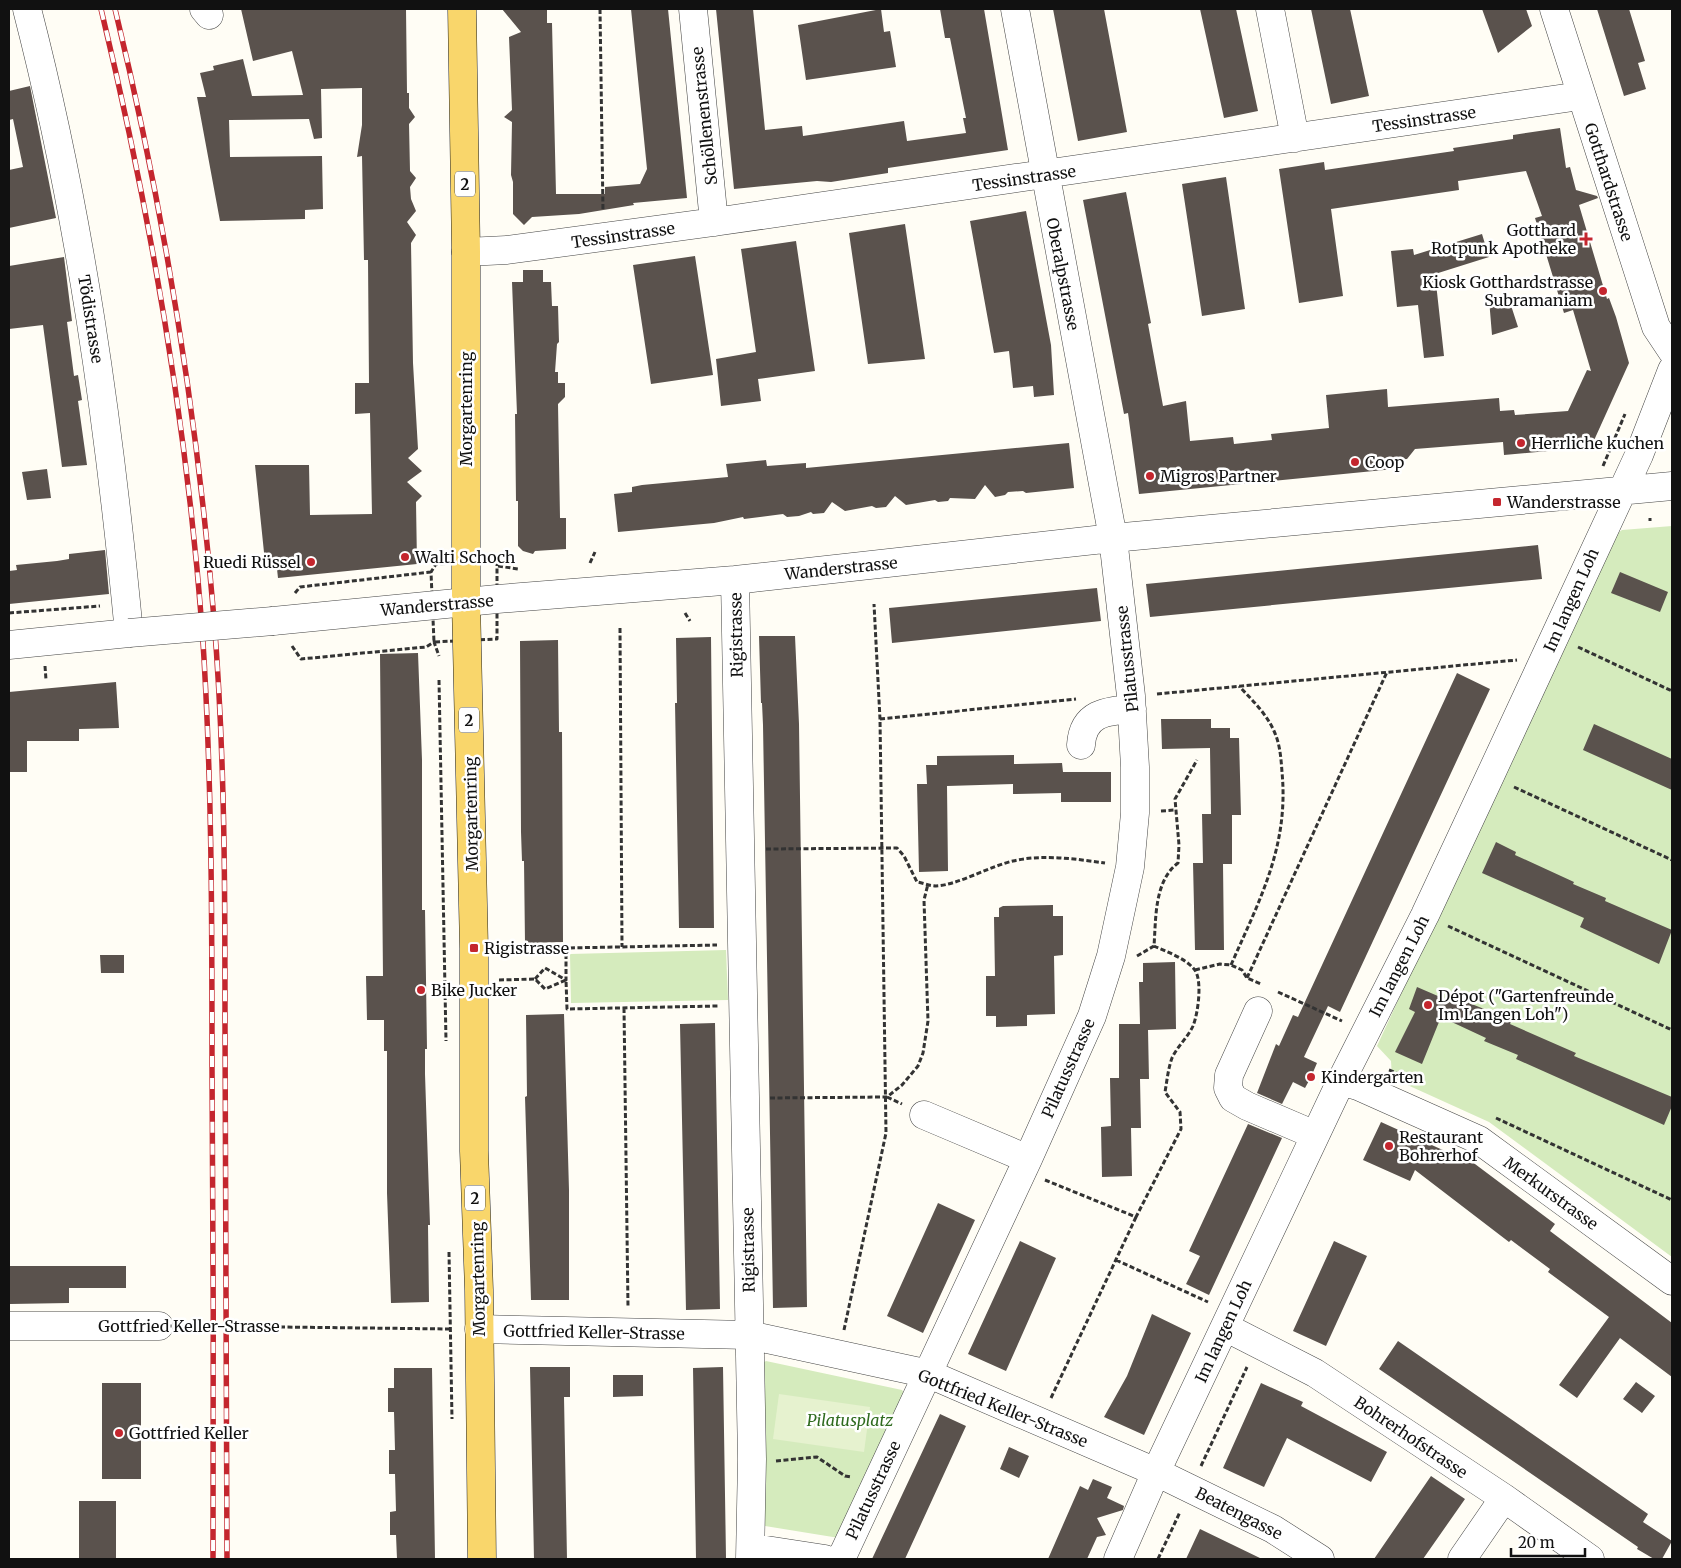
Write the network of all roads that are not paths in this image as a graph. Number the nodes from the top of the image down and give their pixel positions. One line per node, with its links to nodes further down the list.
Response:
1 (27, 9): 19 (street, Tödistrasse)
2 (462, 9): 11 (main road, Morgartenring / 2)
3 (693, 9): 10 (street, Schöllenenstrasse)
4 (1015, 9): 9 (street, Oberalpstrasse)
5 (1270, 9): 8 (street)
6 (1554, 9): 7 (street, Gotthardstrasse)
7 (1580, 96): 8 (street, Tessinstrasse); 12 (street, Gotthardstrasse)
8 (1295, 138): 9 (street, Tessinstrasse)
9 (1044, 175): 10 (street, Tessinstrasse); 16 (street, Oberalpstrasse)
10 (714, 222): 11 (street, Tessinstrasse)
11 (466, 252): 18 (main road, Morgartenring / 2)
12 (1672, 351)
13 (1672, 370): 15 (street, Im langen Loh)
14 (1672, 486): 15 (street, Wanderstrasse)
15 (1622, 491): 16 (street, Wanderstrasse); 24 (street, Im langen Loh)
16 (1113, 538): 17 (street, Wanderstrasse); 21 (street, Pilatusstrasse)
17 (735, 580): 18 (street, Wanderstrasse); 33 (street, Rigistrasse)
18 (466, 602): 19 (street, Wanderstrasse, bridge); 32 (main road, Morgartenring / 2)
19 (129, 633): 20 (street, Wanderstrasse)
20 (9, 645)
21 (1132, 703): 22 (street); 27 (street, Pilatusstrasse)
22 (1081, 745)
23 (1261, 999): 26 (street)
24 (1349, 1084): 26 (street, Im langen Loh); 28 (street, Merkurstrasse)
25 (924, 1115): 27 (street)
26 (1315, 1135): 29 (street, Im langen Loh)
27 (1025, 1165): 34 (street, Pilatusstrasse)
28 (1672, 1282)
29 (1228, 1320): 35 (street, Im langen Loh); 36 (street, Bohrerhofstrasse)
30 (9, 1326): 31 (street, Gottfried Keller-Strasse)
31 (159, 1326)
32 (479, 1329): 33 (street, Gottfried Keller-Strasse); 38 (main road, Morgartenring / 2)
33 (749, 1335): 34 (street, Gottfried Keller-Strasse); 37 (street, Rigistrasse)
34 (929, 1374): 35 (street, Gottfried Keller-Strasse); 40 (street, Pilatusstrasse)
35 (1156, 1472): 41 (street, Im langen Loh); 42 (street, Beatengasse)
36 (1504, 1498): 43 (street); 44 (street, Bohrerhofstrasse)
37 (751, 1554): 39 (street)
38 (482, 1559)
39 (825, 1559)
40 (841, 1559)
41 (1118, 1559)
42 (1320, 1559)
43 (1462, 1559)
44 (1590, 1559)

